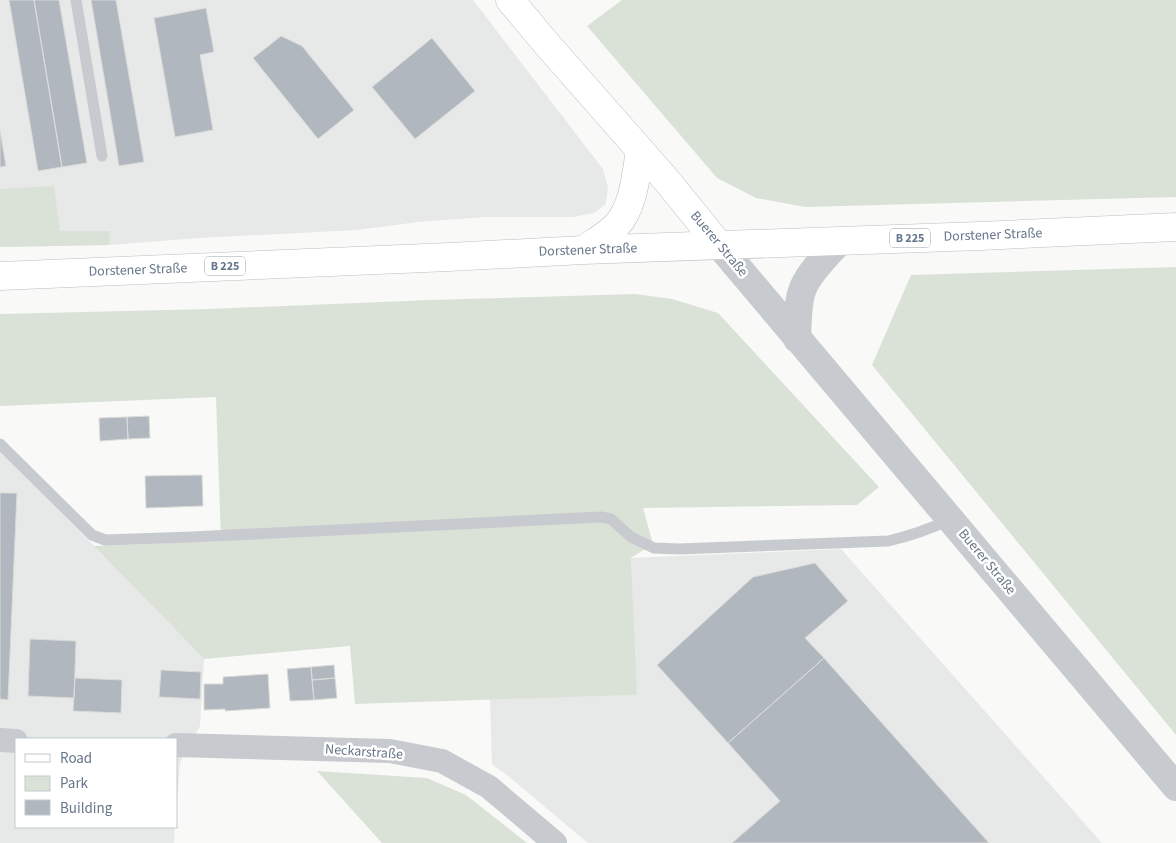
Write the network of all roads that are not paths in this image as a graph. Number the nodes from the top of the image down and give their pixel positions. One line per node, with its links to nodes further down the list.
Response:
1 (76, 0): 4 (lane)
2 (510, 0): 3 (main road, Buerer Straße)
3 (640, 150): 7 (main road, Buerer Straße); 8 (main road)
4 (102, 156)
5 (1176, 226): 6 (main road, Dorstener Straße / B 225)
6 (840, 241): 7 (main road, Dorstener Straße / B 225); 10 (street)
7 (719, 245): 8 (main road, Dorstener Straße / B 225); 10 (street, Buerer Straße)
8 (583, 250): 9 (main road, Dorstener Straße / B 225)
9 (0, 276)
10 (797, 339): 12 (street, Buerer Straße)
11 (0, 444): 12 (lane)
12 (951, 519): 16 (street, Buerer Straße)
13 (0, 740): 14 (street)
14 (15, 741)
15 (178, 745): 17 (street, Neckarstraße)
16 (1176, 787)
17 (555, 843)

